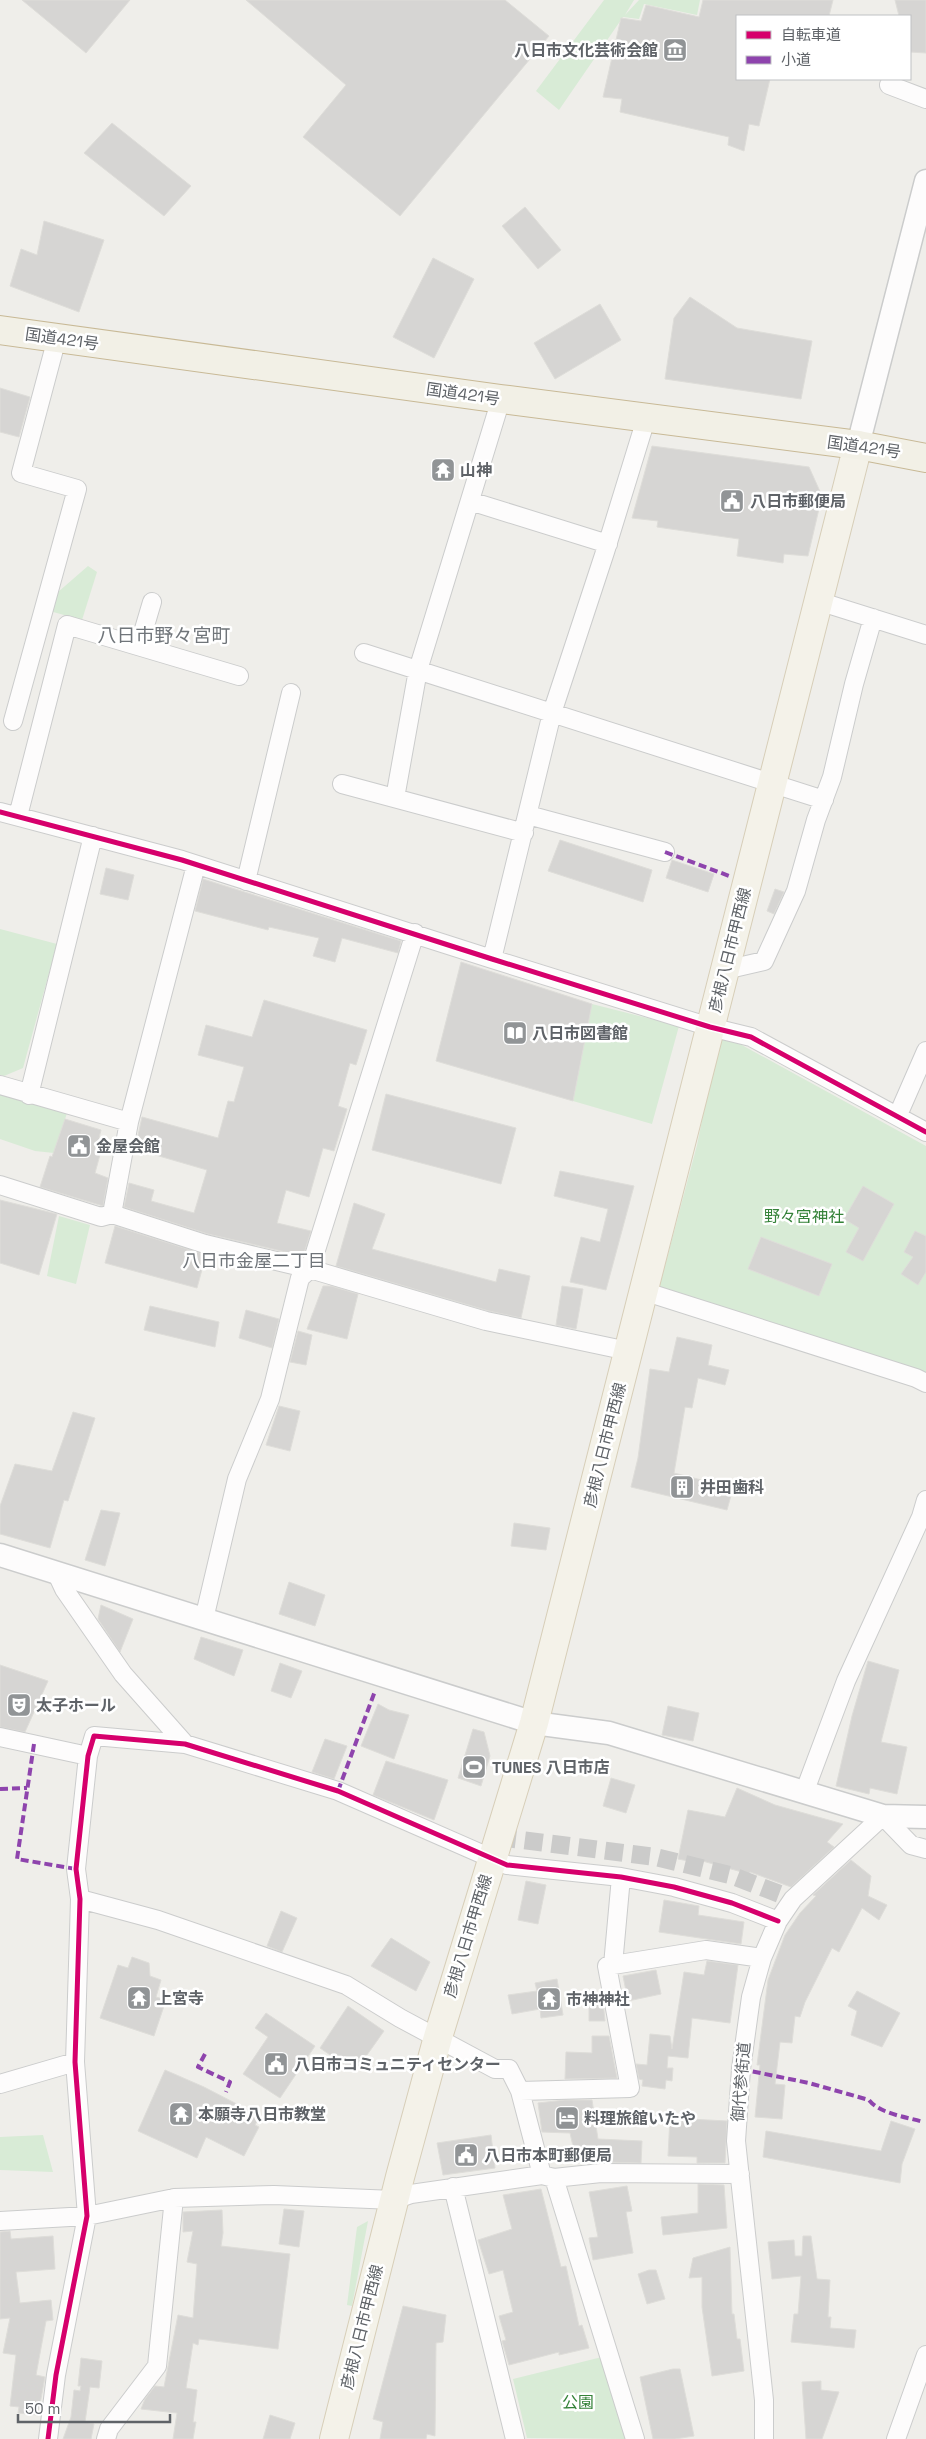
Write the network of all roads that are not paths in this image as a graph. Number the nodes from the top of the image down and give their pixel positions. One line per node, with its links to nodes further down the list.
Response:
1 (889, 85): 2 (street)
2 (926, 99)
3 (926, 181): 8 (street)
4 (0, 330): 5 (highway, 国道421号)
5 (57, 338): 6 (highway, 国道421号); 22 (street)
6 (501, 399): 7 (highway, 国道421号); 10 (street)
7 (646, 419): 8 (highway, 国道421号); 11 (street)
8 (858, 445): 9 (highway, 国道421号); 12 (main road, 彦根八日市甲西線)
9 (926, 458)
10 (470, 501): 11 (street); 18 (street)
11 (608, 544): 21 (street)
12 (818, 601): 14 (street); 24 (main road, 彦根八日市甲西線)
13 (152, 602): 16 (street)
14 (873, 618): 15 (street); 26 (street)
15 (926, 635)
16 (139, 646): 19 (street); 29 (street)
17 (364, 653): 18 (street)
18 (418, 670): 21 (street); 25 (street)
19 (239, 676)
20 (291, 693): 34 (street)
21 (552, 713): 24 (street); 28 (street)
22 (13, 721)
23 (342, 784): 25 (street)
24 (772, 785): 26 (street); 37 (main road, 彦根八日市甲西線)
25 (395, 798): 30 (street)
26 (824, 800): 37 (street)
27 (0, 812): 29 (street)
28 (528, 815): 30 (street); 32 (street)
29 (18, 816): 31 (street)
30 (524, 833): 36 (street)
31 (93, 836): 33 (street); 41 (street)
32 (665, 852)
33 (196, 865): 34 (street); 43 (street)
34 (246, 881): 35 (street)
35 (415, 933): 36 (street); 47 (street)
36 (492, 960): 38 (street)
37 (725, 970): 38 (main road, 彦根八日市甲西線)
38 (710, 1027): 42 (street); 48 (main road, 彦根八日市甲西線)
39 (926, 1051): 42 (street)
40 (0, 1085): 41 (street)
41 (29, 1095): 43 (street)
42 (898, 1115): 44 (street)
43 (129, 1122): 46 (street)
44 (926, 1132)
45 (0, 1185): 46 (street)
46 (112, 1214): 47 (street)
47 (310, 1269): 49 (street); 54 (street)
48 (643, 1292): 49 (main road, 彦根八日市甲西線); 50 (street)
49 (628, 1352): 55 (main road, 彦根八日市甲西線)
50 (926, 1383)
51 (926, 1500): 59 (street)
52 (0, 1555): 53 (street)
53 (56, 1572): 54 (street); 57 (street)
54 (204, 1619): 55 (street)
55 (534, 1723): 59 (street); 63 (main road, 彦根八日市甲西線)
56 (0, 1736): 58 (street)
57 (186, 1744): 58 (street); 63 (street)
58 (88, 1756): 65 (street)
59 (804, 1793): 60 (street)
60 (883, 1816): 61 (street); 62 (street); 66 (street, 御代参街道)
61 (926, 1817)
62 (926, 1849)
63 (492, 1859): 64 (street); 69 (main road, 彦根八日市甲西線)
64 (621, 1877): 66 (street); 68 (street)
65 (80, 1899): 69 (street); 70 (street)
66 (778, 1920): 67 (street, 御代参街道)
67 (762, 1958): 68 (street); 73 (street, 御代参街道)
68 (613, 1965): 72 (street)
69 (438, 2037): 72 (street); 77 (main road, 彦根八日市甲西線)
70 (75, 2062): 71 (street); 78 (street)
71 (0, 2084)
72 (520, 2091): 74 (street)
73 (740, 2174): 74 (street); 86 (street, 御代参街道)
74 (548, 2176): 75 (street); 85 (street)
75 (453, 2187): 77 (street); 84 (street)
76 (174, 2198): 77 (street); 78 (street); 82 (street)
77 (394, 2200): 83 (main road, 彦根八日市甲西線)
78 (87, 2216): 79 (street); 81 (street)
79 (0, 2221)
80 (926, 2356): 87 (street)
81 (48, 2439)
82 (106, 2439)
83 (334, 2439)
84 (515, 2439)
85 (635, 2439)
86 (764, 2439)
87 (896, 2439)

